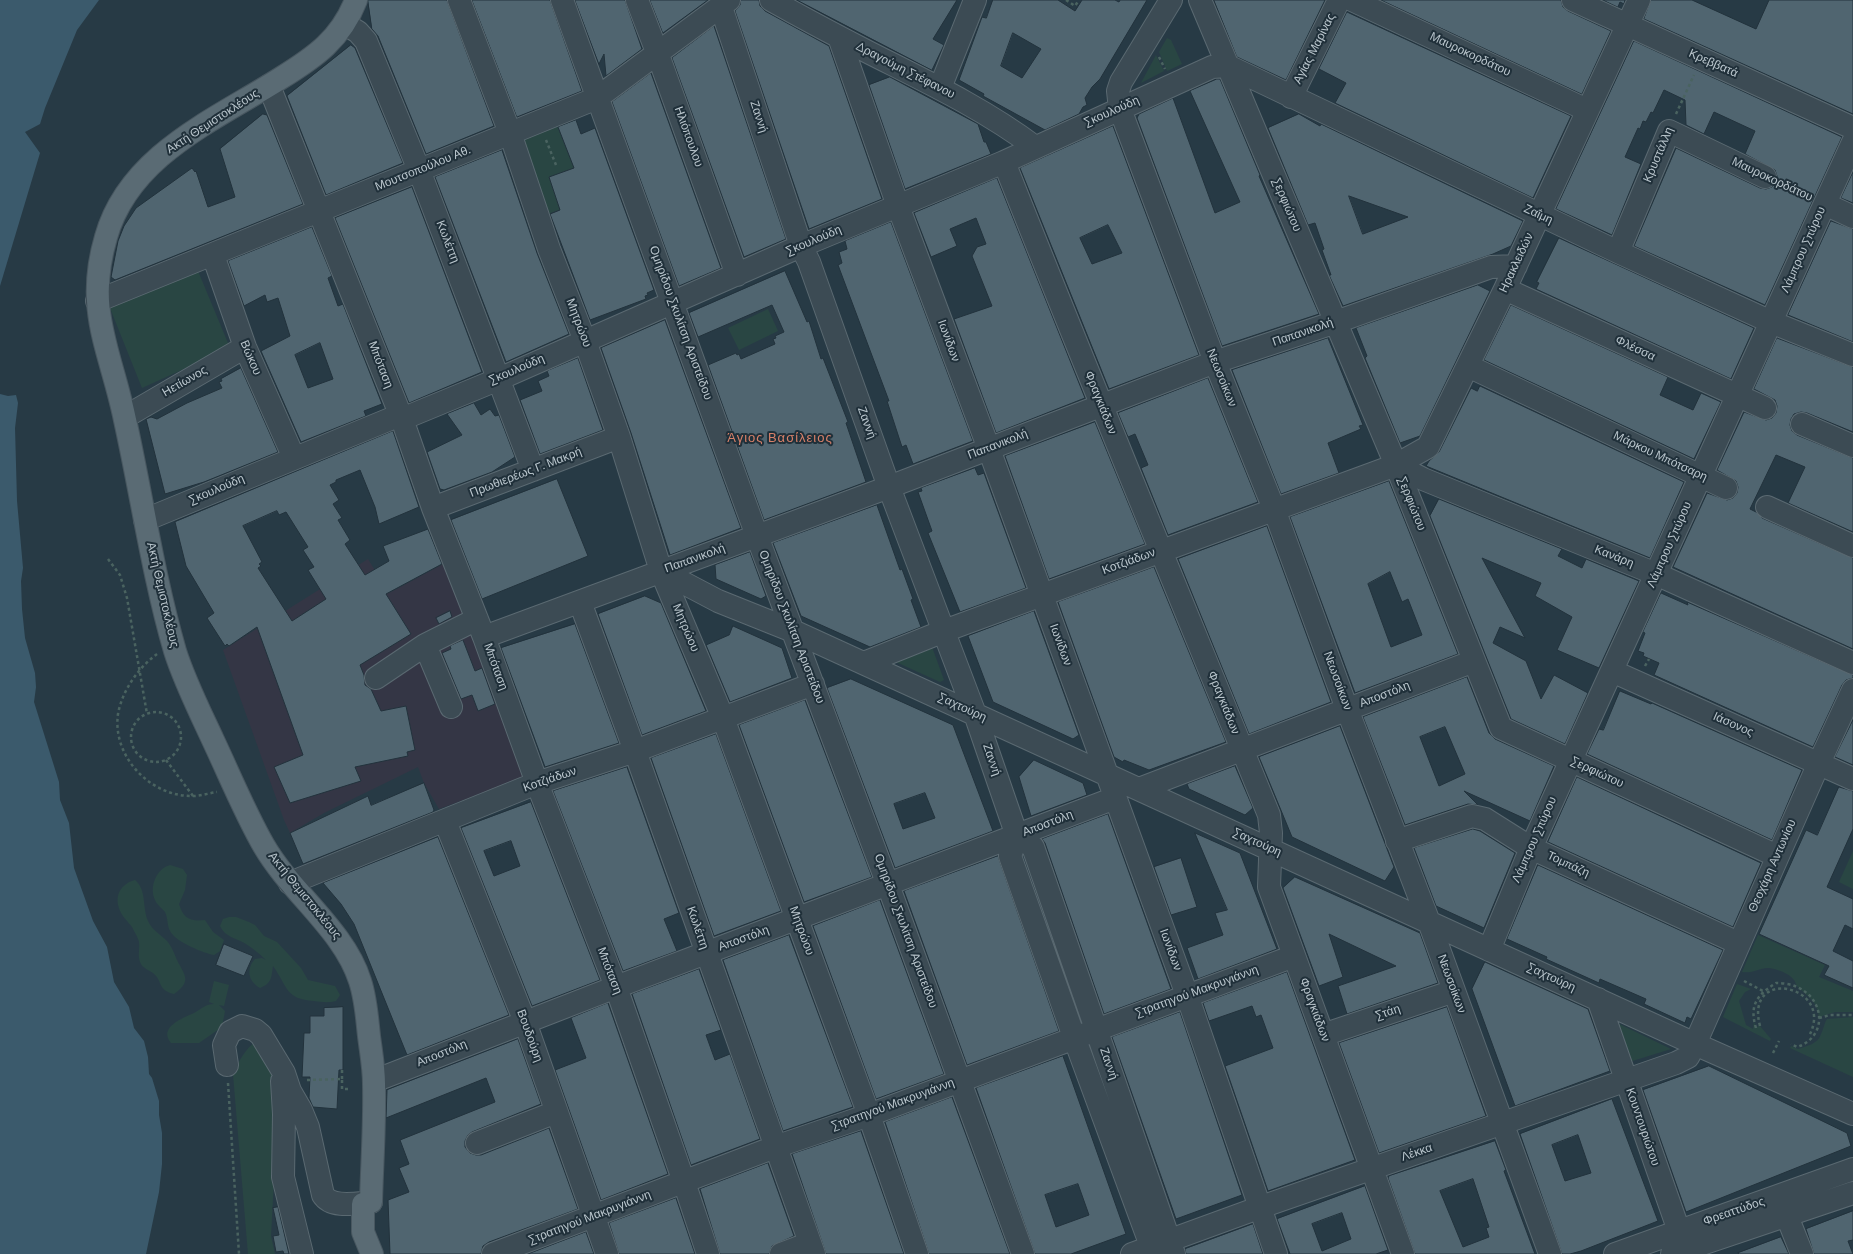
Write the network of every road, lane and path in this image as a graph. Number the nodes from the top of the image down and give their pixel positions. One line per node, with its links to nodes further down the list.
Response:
1 (356, 0): 16 (main road, Ακτή Θεμιστοκλέους)
2 (459, 0): 32 (street, Μητρώου)
3 (562, 0): 27 (street, Ομηρίδου Σκυλίτση Αριστείδου)
4 (637, 0): 20 (street, Ηλιόπουλου)
5 (771, 0): 19 (street, Δραγούμη Στέφανου)
6 (975, 0): 25 (street)
7 (1066, 0): 8 (path)
8 (1079, 0)
9 (1171, 0): 18 (street, Νεωσοίκων)
10 (1200, 0): 22 (street, Σερφιώτου)
11 (1339, 0): 26 (street, Αγίας Μαρίνας)
12 (1352, 0): 29 (street, Μαυροκορδάτου)
13 (1573, 0): 17 (street, Κρεββατά)
14 (1639, 0): 17 (street, Ηρακλειδών)
15 (725, 3): 20 (street, Μουτσοπούλου Αθ.); 45 (street, Ζαννή)
16 (345, 24): 24 (main road, Ακτή Θεμιστοκλέους); 38 (street, Κωλέττη)
17 (1627, 25): 21 (street, Κρεββατά); 29 (street, Ηρακλειδών)
18 (1149, 35): 23 (path); 28 (street, Νεωσοίκων)
19 (839, 37): 25 (street, Δραγούμη Στέφανου); 41 (street, Ιωνίδων)
20 (657, 52): 27 (street, Μουτσοπούλου Αθ.); 49 (street, Ηλιόπουλου)
21 (1701, 58): 30 (street, Κρεββατά); 31 (path, Κρυστάλλη)
22 (1228, 66): 23 (street, Σκουλούδη); 26 (street, Ζαΐμη); 53 (street, Σερφιώτου)
23 (1172, 85): 28 (street, Σκουλούδη)
24 (269, 86): 42 (street, Μπόταση); 51 (main road, Ακτή Θεμιστοκλέους)
25 (940, 88): 35 (street, Δραγούμη Στέφανου)
26 (1291, 97): 43 (street, Ζαΐμη)
27 (598, 98): 32 (street, Μουτσοπούλου Αθ.); 52 (street, Ομηρίδου Σκυλίτση Αριστείδου)
28 (1120, 109): 35 (street, Σκουλούδη); 58 (street, Νεωσοίκων)
29 (1588, 110): 43 (street, Ηρακλειδών)
30 (1853, 128)
31 (1669, 131): 39 (street, Μαυροκορδάτου); 46 (street, Κρυστάλλη)
32 (510, 133): 38 (street, Μουτσοπούλου Αθ.); 55 (street, Μητρώου)
33 (544, 135): 37 (path)
34 (1853, 142): 40 (street, Λάμπρου Σπύρου)
35 (1035, 147): 36 (street, Σκουλούδη)
36 (1004, 162): 41 (street, Σκουλούδη); 62 (street, Φραγκιάδων)
37 (556, 165)
38 (419, 170): 42 (street, Μουτσοπούλου Αθ.); 60 (street, Κωλέττη)
39 (1765, 177): 40 (path, Μαυροκορδάτου)
40 (1824, 204): 44 (street, Μαυροκορδάτου); 54 (street, Λάμπρου Σπύρου)
41 (898, 206): 45 (street, Σκουλούδη); 69 (street, Ιωνίδων)
42 (320, 211): 47 (street, Μουτσοπούλου Αθ.); 65 (street, Μπόταση)
43 (1539, 216): 46 (street, Ζαΐμη); 48 (street, Ηρακλειδών)
44 (1853, 217)
45 (801, 246): 49 (street, Σκουλούδη); 74 (street, Ζαννή)
46 (1618, 252): 54 (street, Ζαΐμη)
47 (213, 255): 51 (street, Μουτσοπούλου Αθ.); 56 (street, Βώκου)
48 (1516, 266): 50 (street, Ηρακλειδών); 53 (street, Παπανικολή)
49 (737, 275): 52 (street, Σκουλούδη)
50 (1505, 289): 59 (street, Ηρακλειδών); 61 (street, Φλέσσα)
51 (97, 301): 64 (main road, Ακτή Θεμιστοκλέους)
52 (672, 302): 55 (street, Σκουλούδη); 80 (street, Ομηρίδου Σκυλίτση Αριστείδου)
53 (1336, 322): 58 (street, Παπανικολή); 71 (street, Σερφιώτου)
54 (1771, 322): 57 (street, Ζαΐμη); 61 (street, Λάμπρου Σπύρου)
55 (585, 341): 60 (street, Σκουλούδη); 67 (street, Μητρώου)
56 (245, 347): 64 (street, Ηετίωνος); 70 (street, Βώκου)
57 (1853, 355)
58 (1215, 362): 62 (street, Παπανικολή); 78 (street, Νεωσοίκων)
59 (1468, 366): 71 (street, Ηρακλειδών); 73 (street, Μάρκου Μπότσαρη)
60 (499, 378): 65 (street, Σκουλούδη); 72 (street, Κωλέττη)
61 (1737, 396): 63 (street, Φλέσσα); 73 (street, Λάμπρου Σπύρου)
62 (1101, 406): 69 (street, Παπανικολή); 82 (street, Φραγκιάδων)
63 (1765, 408)
64 (125, 417): 79 (main road, Ακτή Θεμιστοκλέους)
65 (401, 417): 70 (street, Σκουλούδη); 77 (street, Μπόταση)
66 (1802, 424): 68 (street)
67 (619, 437): 72 (street, Πρωθιερέως Γ. Μακρή); 84 (street, Μητρώου)
68 (1853, 446)
69 (988, 449): 74 (street, Παπανικολή); 86 (street, Ιωνίδων)
70 (294, 458): 79 (street, Σκουλούδη)
71 (1396, 465): 78 (street, Κοτζιάδων); 85 (street, Κανάρη); 94 (street, Σερφιώτου)
72 (533, 470): 77 (street, Πρωθιερέως Γ. Μακρή)
73 (1700, 477): 75 (street, Μάρκου Μπότσαρη); 85 (street, Λάμπρου Σπύρου)
74 (889, 487): 80 (street, Παπανικολή); 89 (street, Ζαννή)
75 (1726, 488)
76 (1767, 506): 81 (street)
77 (433, 508): 88 (street, Μπόταση)
78 (1274, 509): 82 (street, Κοτζιάδων); 104 (street, Νεωσοίκων)
79 (145, 520): 126 (main road, Ακτή Θεμιστοκλέους)
80 (757, 536): 84 (street, Παπανικολή); 90 (street, Ομηρίδου Σκυλίτση Αριστείδου)
81 (1853, 546)
82 (1162, 550): 86 (street, Κοτζιάδων); 108 (street, Φραγκιάδων)
83 (108, 559): 98 (path)
84 (661, 572): 87 (street, Παπανικολή); 90 (street, Σαχτούρη); 107 (street, Μητρώου)
85 (1656, 574): 96 (street, Κανάρη); 99 (street, Λάμπρου Σπύρου)
86 (1041, 594): 89 (street, Κοτζιάδων); 113 (street, Ιωνίδων)
87 (580, 602): 88 (street, Παπανικολή); 109 (street, Κωλέττη)
88 (481, 628): 91 (street, Παπανικολή); 115 (street, Μπόταση)
89 (944, 631): 95 (street, Κοτζιάδων); 106 (street, Ζαννή)
90 (793, 632): 95 (street, Σαχτούρη); 101 (street, Ομηρίδου Σκυλίτση Αριστείδου)
91 (425, 645): 100 (street, Παπανικολή); 103 (street)
92 (162, 650): 98 (path)
93 (1649, 659): 97 (path)
94 (1474, 661): 104 (street, Αποστόλη); 111 (street, Σερφιώτου)
95 (864, 663): 106 (street, Σαχτούρη)
96 (1853, 663)
97 (1645, 668)
98 (140, 671): 105 (path); 118 (path)
99 (1612, 671): 111 (street, Λάμπρου Σπύρου); 112 (street, Ιάσονος)
100 (376, 678)
101 (813, 684): 107 (street, Κοτζιάδων); 127 (street, Ομηρίδου Σκυλίτση Αριστείδου)
102 (1853, 690): 112 (street, Θεοχάρη Αντωνίου)
103 (451, 707)
104 (1347, 709): 108 (street, Αποστόλη); 122 (street, Νεωσοίκων)
105 (147, 714): 110 (path); 110 (path)
106 (975, 714): 113 (street, Σαχτούρη); 121 (street, Ζαννή)
107 (723, 718): 109 (street, Κοτζιάδων); 128 (street, Μητρώου)
108 (1242, 750): 116 (street, Αποστόλη); 124 (street, Φραγκιάδων)
109 (635, 752): 115 (street, Κοτζιάδων); 132 (street, Κωλέττη)
110 (166, 760): 118 (path)
111 (1571, 760): 123 (street, Λάμπρου Σπύρου); 125 (street, Σερφιώτου)
112 (1818, 763): 114 (street, Ιάσονος); 125 (street, Θεοχάρη Αντωνίου)
113 (1106, 774): 116 (street, Σαχτούρη); 119 (street, Ιωνίδων)
114 (1853, 779)
115 (536, 784): 120 (street, Κοτζιάδων); 135 (street, Μπόταση)
116 (1139, 789): 124 (street, Σαχτούρη)
117 (222, 791): 118 (path)
118 (193, 796)
119 (1115, 798): 121 (street, Αποστόλη); 138 (street, Ιωνίδων)
120 (444, 821): 126 (street, Κοτζιάδων); 142 (street, Βουδούρη)
121 (1017, 836): 127 (street, Αποστόλη); 145 (street, Ζαννή); 148 (street, Ζαννή)
122 (1398, 841): 123 (street, Τομπάζη); 129 (street, Νεωσοίκων)
123 (1531, 848): 130 (street, Τομπάζη); 131 (street, Λάμπρου Σπύρου)
124 (1271, 849): 129 (street, Σαχτούρη); 133 (street, Φραγκιάδων)
125 (1777, 856): 130 (street, Θεοχάρη Αντωνίου)
126 (290, 883): 157 (main road, Ακτή Θεμιστοκλέους)
127 (888, 885): 128 (street, Αποστόλη); 158 (street, Ομηρίδου Σκυλίτση Αριστείδου)
128 (796, 919): 132 (street, Αποστόλη); 164 (street, Μητρώου)
129 (1429, 922): 131 (street, Σαχτούρη); 137 (street, Νεωσοίκων)
130 (1738, 943): 150 (street, Θεοχάρη Αντωνίου)
131 (1489, 950): 139 (street, Σαχτούρη)
132 (706, 953): 135 (street, Αποστόλη); 167 (street, Κωλέττη)
133 (1294, 956): 138 (street, Στρατηγού Μακρυγιάννη); 147 (street, Φραγκιάδων)
134 (1739, 978): 136 (path)
135 (616, 987): 142 (street, Αποστόλη); 170 (street, Μπόταση)
136 (1763, 990): 141 (path); 144 (path)
137 (1454, 991): 147 (street, Στάη); 165 (street, Νεωσοίκων)
138 (1187, 995): 145 (street, Στρατηγού Μακρυγιάννη); 174 (street, Ιωνίδων)
139 (1598, 999): 150 (street, Σαχτούρη); 159 (street, Κουντουριώτου)
140 (1853, 1015): 141 (path)
141 (1820, 1018): 151 (path)
142 (525, 1022): 157 (street, Αποστόλη); 162 (street, Βουδούρη)
143 (1760, 1026): 146 (path)
144 (1756, 1028)
145 (1096, 1030): 148 (street, Στρατηγού Μακρυγιάννη); 178 (street, Ζαννή)
146 (1810, 1034)
147 (1323, 1035): 168 (street, Φραγκιάδων)
148 (1074, 1037): 158 (street, Στρατηγού Μακρυγιάννη); 178 (street, Ζαννή)
149 (1779, 1042): 152 (path)
150 (1695, 1044): 159 (street, Λέκκα); 163 (street, Σαχτούρη)
151 (1791, 1044)
152 (1773, 1053)
153 (227, 1065): 155 (street); 179 (path)
154 (342, 1070): 156 (path)
155 (286, 1078): 172 (street); 180 (street)
156 (342, 1080): 160 (path); 161 (path)
157 (374, 1081): 172 (main road, Ακτή Θεμιστοκλέους)
158 (959, 1081): 164 (street, Στρατηγού Μακρυγιάννη); 187 (street, Ομηρίδου Σκυλίτση Αριστείδου)
159 (1626, 1081): 165 (street, Λέκκα); 176 (street, Κουντουριώτου)
160 (307, 1083)
161 (351, 1088)
162 (556, 1112): 166 (street); 175 (street, Βουδούρη)
163 (1853, 1114)
164 (869, 1115): 167 (street, Στρατηγού Μακρυγιάννη); 186 (street, Μητρώου)
165 (1502, 1124): 168 (street, Λέκκα); 190 (street, Νεωσοίκων)
166 (477, 1143)
167 (775, 1147): 170 (street, Στρατηγού Μακρυγιάννη); 177 (street, Κωλέττη)
168 (1372, 1168): 174 (street, Λέκκα); 189 (street, Φραγκιάδων)
169 (1853, 1169): 173 (street, Φρεαττύδος)
170 (684, 1182): 175 (street, Στρατηγού Μακρυγιάννη); 184 (street, Μπόταση)
171 (1853, 1193): 173 (street, Φρεαττύδος)
172 (371, 1202): 181 (main road, Ακτή Θεμιστοκλέους)
173 (1783, 1206): 176 (street, Φρεαττύδος); 192 (street)
174 (1261, 1207): 178 (street, Λέκκα); 188 (street, Ιωνίδων)
175 (595, 1216): 182 (street, Στρατηγού Μακρυγιάννη); 183 (street, Βουδούρη)
176 (1681, 1247): 191 (street, Φρεαττύδος)
177 (812, 1248): 185 (street)
178 (1156, 1250)
179 (239, 1254)
180 (302, 1254)
181 (372, 1254)
182 (493, 1254)
183 (607, 1254)
184 (708, 1254)
185 (781, 1254)
186 (917, 1254)
187 (1023, 1254)
188 (1276, 1254)
189 (1403, 1254)
190 (1550, 1254)
191 (1615, 1254)
192 (1802, 1254)

